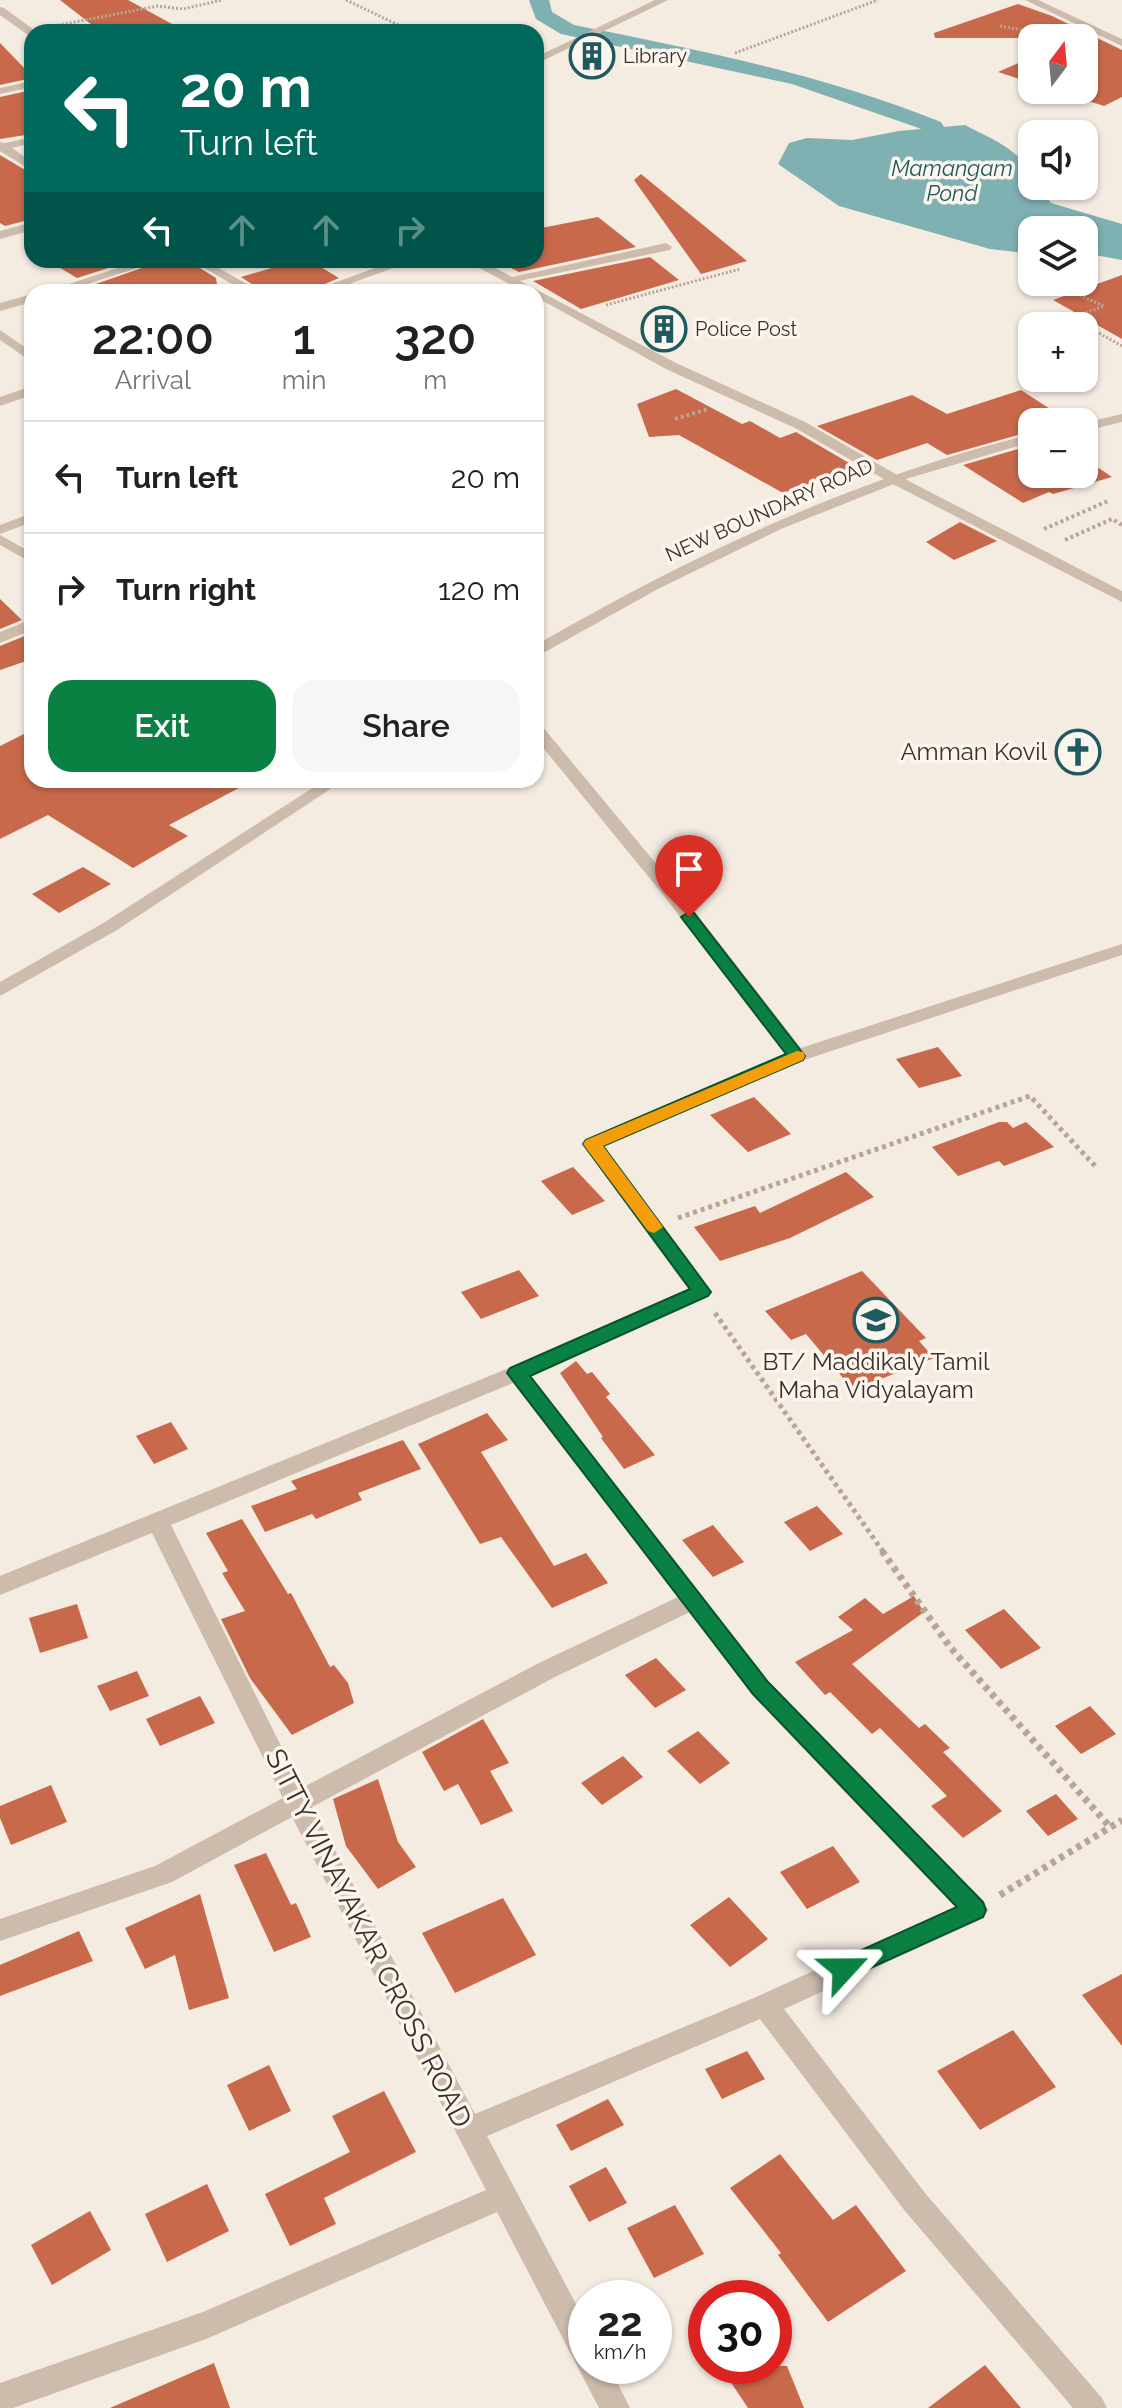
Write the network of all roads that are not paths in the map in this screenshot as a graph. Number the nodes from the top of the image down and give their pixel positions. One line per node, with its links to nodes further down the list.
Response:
1 (663, 0): 8 (street)
2 (1032, 0): 7 (street)
3 (0, 10): 4 (street)
4 (24, 27)
5 (0, 30): 6 (street)
6 (24, 30)
7 (1122, 43)
8 (544, 57)
9 (24, 86): 10 (street)
10 (0, 91)
11 (24, 142): 12 (street)
12 (1, 147): 13 (street)
13 (24, 162)
14 (24, 228): 15 (street)
15 (0, 235)
16 (666, 247): 21 (street)
17 (130, 268): 22 (street)
18 (211, 268): 23 (street)
19 (386, 268): 24 (street)
20 (486, 268): 21 (street)
21 (509, 279): 25 (street)
22 (76, 284)
23 (240, 284)
24 (338, 284)
25 (517, 284)
26 (544, 299): 36 (street)
27 (24, 300): 28 (street)
28 (0, 307)
29 (0, 334): 30 (street)
30 (24, 352)
31 (24, 393): 32 (street)
32 (0, 402)
33 (1122, 418): 34 (street)
34 (1098, 424)
35 (1018, 441): 36 (street, NEW BOUNDARY ROAD)
36 (894, 479): 41 (street); 44 (street, NEW BOUNDARY ROAD)
37 (24, 520): 38 (street)
38 (0, 530)
39 (0, 539): 40 (street)
40 (24, 554)
41 (1122, 597)
42 (24, 628): 43 (street)
43 (0, 638)
44 (544, 647)
45 (544, 739): 49 (street)
46 (324, 788): 48 (street)
47 (1122, 949): 49 (street)
48 (0, 990)
49 (797, 1056): 50 (street)
50 (517, 1373): 51 (street); 53 (street)
51 (157, 1520): 52 (street); 54 (street, SITTY VINAYAKAR CROSS ROAD)
52 (0, 1586)
53 (694, 1600): 54 (street); 56 (street)
54 (297, 1802): 55 (street); 57 (street, SITTY VINAYAKAR CROSS ROAD)
55 (0, 1930)
56 (765, 2005): 57 (street); 63 (street)
57 (469, 2130): 58 (street, SITTY VINAYAKAR CROSS ROAD)
58 (503, 2196): 59 (street, SITTY VINAYAKAR CROSS ROAD); 61 (street)
59 (568, 2319)
60 (602, 2384): 62 (street)
61 (0, 2398)
62 (615, 2408)
63 (1092, 2408)

